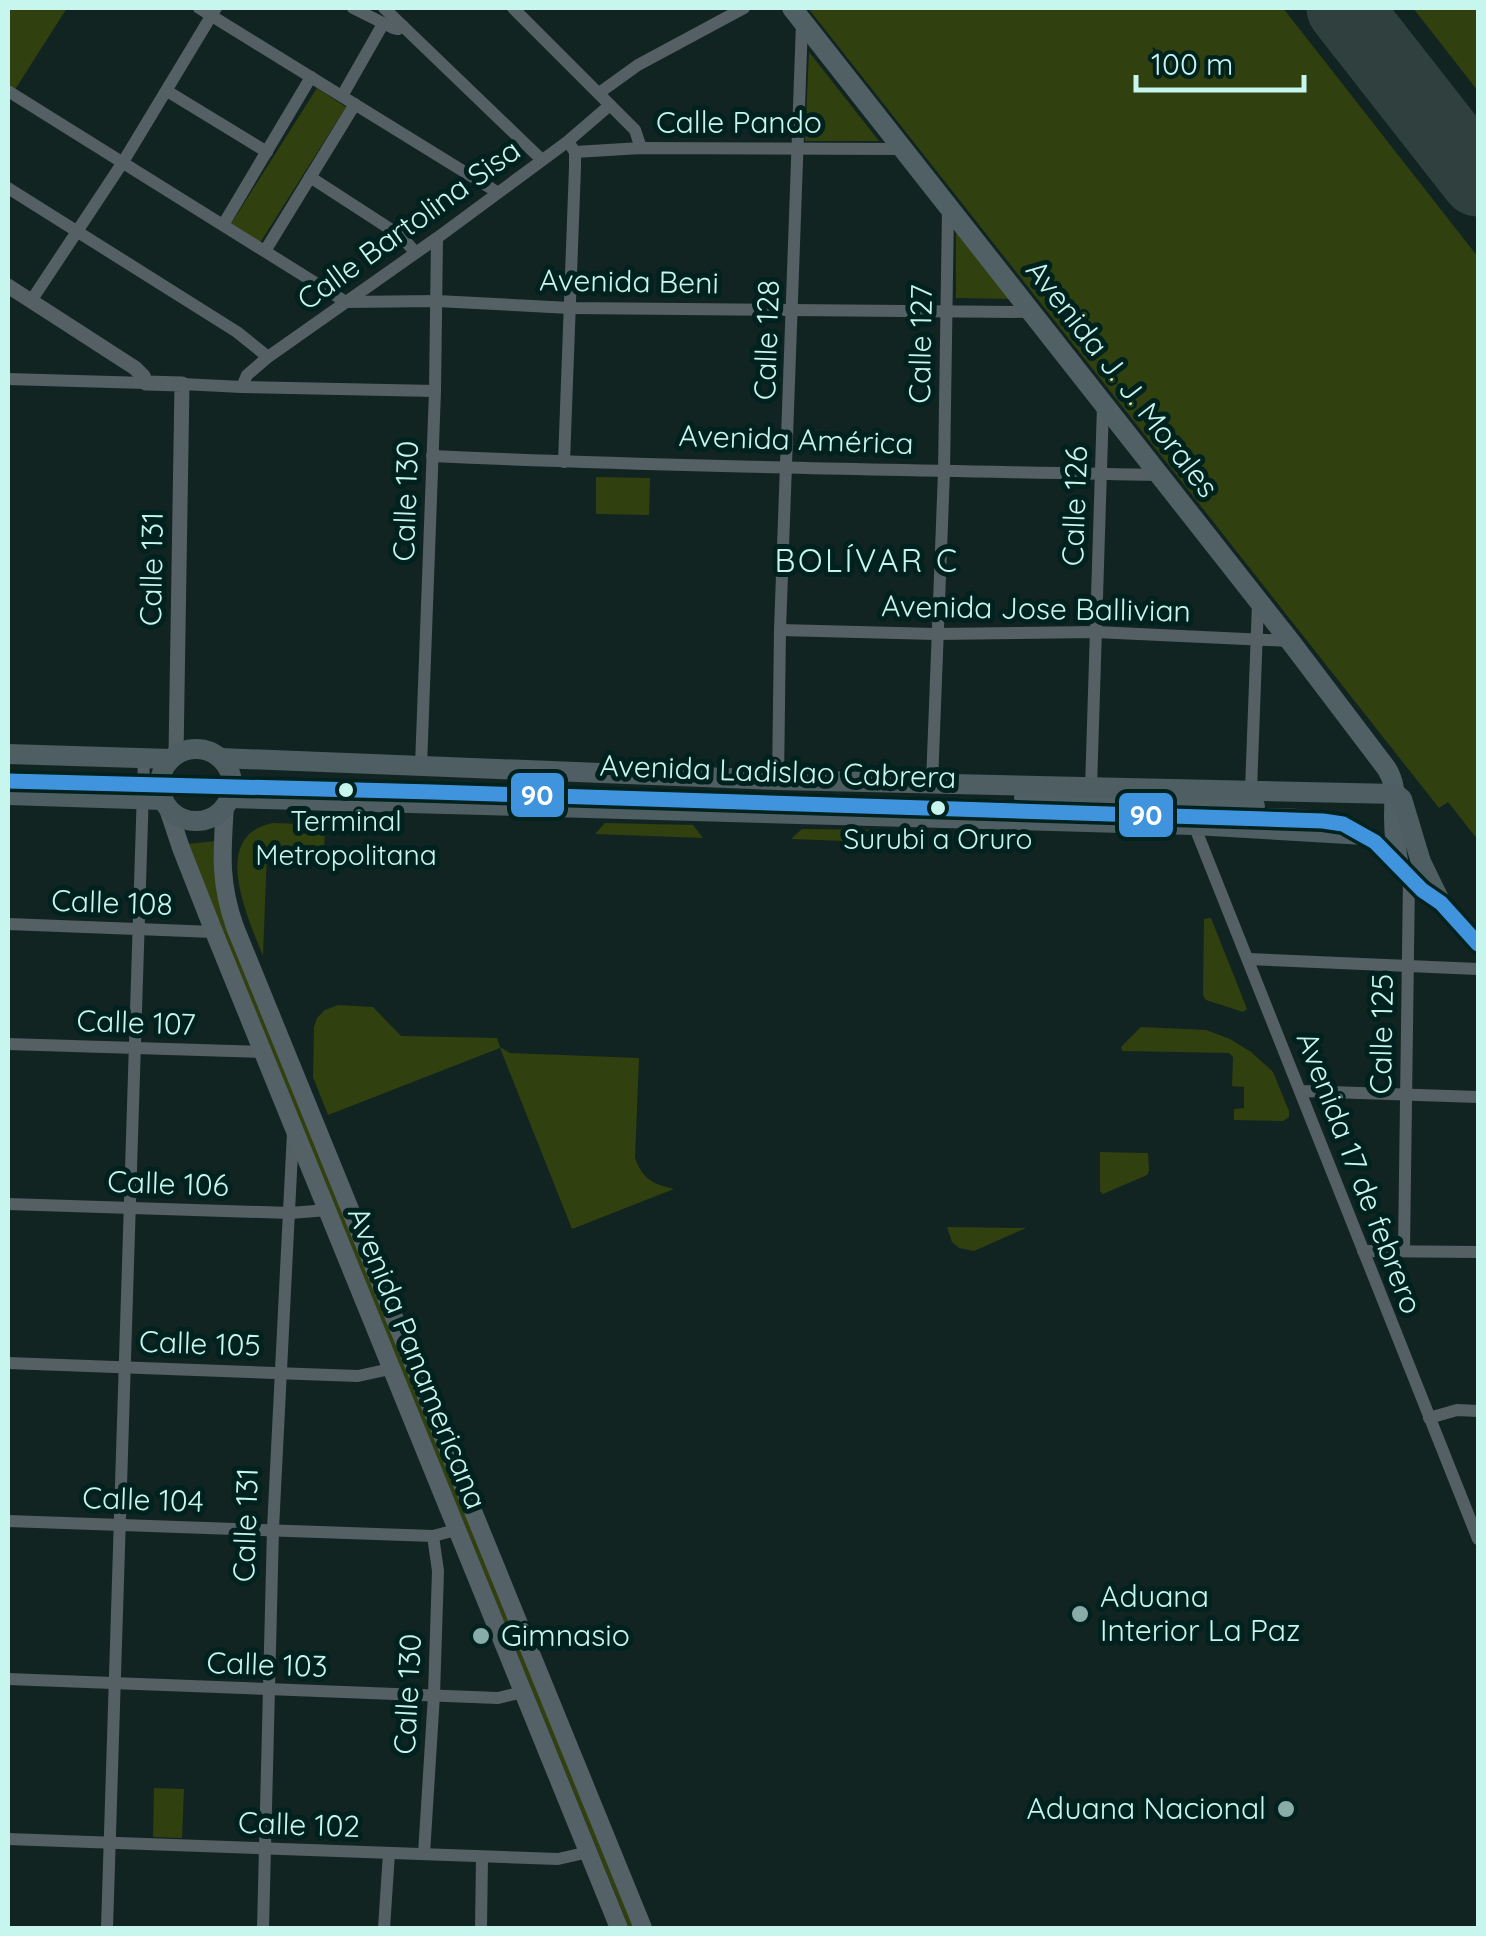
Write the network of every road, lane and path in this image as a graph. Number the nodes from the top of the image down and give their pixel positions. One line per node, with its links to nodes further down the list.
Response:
1 (353, 8): 7 (street)
2 (384, 8): 8 (street)
3 (515, 8): 12 (street)
4 (744, 8): 12 (street)
5 (209, 10): 9 (street); 11 (street)
6 (797, 14): 18 (street, Calle 128); 19 (main road, Avenida J. J. Morales)
7 (383, 24): 8 (street); 13 (street)
8 (403, 26): 21 (street)
9 (311, 77): 13 (street); 20 (street)
10 (8, 90): 22 (street)
11 (167, 91): 20 (street); 22 (street)
12 (599, 93): 15 (street)
13 (342, 96): 14 (street)
14 (355, 104): 23 (street); 25 (street)
15 (610, 105): 16 (street, Calle Bartolina Sisa); 17 (street)
16 (571, 147): 17 (street, Calle Pando); 21 (street, Calle Bartolina Sisa); 36 (street)
17 (641, 148): 18 (street, Calle Pando)
18 (798, 148): 19 (street, Calle Pando); 37 (street, Calle 128)
19 (903, 149): 26 (main road, Avenida J. J. Morales)
20 (267, 152): 27 (street)
21 (542, 160): 25 (street, Calle Bartolina Sisa)
22 (123, 162): 27 (street); 28 (street)
23 (310, 178): 30 (street); 31 (street)
24 (8, 188): 28 (street)
25 (497, 192): 29 (street, Calle Bartolina Sisa)
26 (948, 206): 38 (street, Calle 127); 39 (main road, Avenida J. J. Morales)
27 (223, 225): 30 (street)
28 (77, 231): 33 (street); 40 (street)
29 (437, 238): 31 (street, Calle Bartolina Sisa); 34 (street, Calle 130)
30 (266, 251): 35 (street)
31 (416, 252): 35 (street, Calle Bartolina Sisa)
32 (8, 286): 33 (street)
33 (30, 301): 42 (street)
34 (437, 301): 35 (street, Avenida Beni); 36 (street, Avenida Beni); 45 (street, Calle 130)
35 (346, 302): 40 (street, Calle Bartolina Sisa)
36 (570, 308): 37 (street, Avenida Beni); 48 (street)
37 (793, 309): 38 (street, Avenida Beni); 49 (street, Calle 128)
38 (948, 312): 39 (street, Avenida Beni); 50 (street, Calle 127)
39 (1031, 312): 46 (main road, Avenida J. J. Morales)
40 (268, 357): 44 (street, Calle Bartolina Sisa)
41 (8, 379): 42 (street)
42 (146, 383): 43 (street)
43 (182, 384): 44 (street); 62 (street, Calle 131)
44 (242, 388): 45 (street)
45 (435, 391): 47 (street, Calle 130)
46 (1103, 406): 51 (street, Calle 126); 52 (main road, Avenida J. J. Morales)
47 (432, 456): 48 (street, Avenida América); 60 (street, Calle 130)
48 (564, 462): 49 (street, Avenida América)
49 (788, 467): 50 (street, Avenida América); 54 (street, Calle 128)
50 (944, 472): 51 (street, Avenida América); 56 (street, Calle 127)
51 (1101, 474): 52 (street, Avenida América); 55 (street, Calle 126)
52 (1159, 475): 53 (main road, Avenida J. J. Morales)
53 (1258, 600): 57 (street); 58 (main road, Avenida J. J. Morales)
54 (780, 630): 56 (street, Avenida Jose Ballivian); 63 (street, Calle 128)
55 (1096, 632): 56 (street, Avenida Jose Ballivian); 57 (street, Avenida Jose Ballivian); 67 (street, Calle 126)
56 (936, 634): 65 (street, Calle 127)
57 (1256, 638): 58 (street, Avenida Jose Ballivian); 69 (street)
58 (1290, 641): 70 (main road, Avenida J. J. Morales)
59 (8, 754): 62 (highway, Avenida Ladislao Cabrera)
60 (421, 766): 63 (highway, Avenida Ladislao Cabrera); 66 (highway, Avenida Ladislao Cabrera)
61 (8, 768): 62 (main road, Avenida Ladislao Cabrera)
62 (158, 779): 64 (main road, Avenida Ladislao Cabrera); 66 (main road, Avenida Ladislao Cabrera); 66 (highway); 66 (highway); 71 (highway, Avenida Ladislao Cabrera); 79 (street); 80 (main road, Avenida Panamericana)
63 (778, 780): 65 (highway, Avenida Ladislao Cabrera)
64 (8, 781)
65 (932, 783): 67 (highway, Avenida Ladislao Cabrera)
66 (227, 784): 72 (main road, Avenida Ladislao Cabrera); 73 (main road, Avenida Ladislao Cabrera); 74 (highway, Avenida Ladislao Cabrera); 88 (main road, Avenida Panamericana)
67 (1100, 788): 68 (highway, Avenida Ladislao Cabrera); 72 (highway)
68 (1166, 789): 69 (highway, Avenida Ladislao Cabrera); 72 (highway)
69 (1251, 790): 70 (highway, Avenida Ladislao Cabrera)
70 (1396, 794): 76 (main road); 77 (highway, Avenida Ladislao Cabrera)
71 (8, 795)
72 (1135, 801): 73 (main road, Avenida Ladislao Cabrera)
73 (1322, 815): 75 (main road, Avenida Ladislao Cabrera)
74 (1194, 825): 75 (highway, Avenida Ladislao Cabrera); 82 (street, Avenida 17 de febrero)
75 (1364, 835): 76 (highway, Avenida Ladislao Cabrera)
76 (1404, 872): 77 (highway, Avenida Ladislao Cabrera); 83 (street, Calle 125)
77 (1441, 903): 81 (highway, Avenida Ladislao Cabrera)
78 (8, 924): 79 (street, Calle 108)
79 (140, 929): 80 (street, Calle 108); 86 (street)
80 (214, 932): 87 (main road, Avenida Panamericana)
81 (1478, 944)
82 (1249, 959): 83 (street); 90 (street, Avenida 17 de febrero)
83 (1408, 966): 84 (street); 91 (street, Calle 125)
84 (1478, 969)
85 (8, 1044): 86 (street, Calle 107)
86 (136, 1048): 87 (street, Calle 107); 95 (street)
87 (264, 1052): 89 (main road, Avenida Panamericana)
88 (294, 1073): 89 (main road); 130 (main road, Avenida Panamericana)
89 (276, 1080): 93 (main road, Avenida Panamericana)
90 (1300, 1091): 91 (street); 99 (street, Avenida 17 de febrero)
91 (1406, 1095): 92 (street); 98 (street, Calle 125)
92 (1478, 1097)
93 (294, 1124): 96 (main road, Avenida Panamericana); 97 (street, Calle 131)
94 (8, 1204): 95 (street, Calle 106)
95 (130, 1208): 97 (street, Calle 106); 102 (street)
96 (328, 1210): 97 (street, Calle 106); 103 (main road, Avenida Panamericana)
97 (290, 1213): 104 (street, Calle 131)
98 (1404, 1250): 99 (street); 100 (street)
99 (1363, 1251): 106 (street, Avenida 17 de febrero)
100 (1478, 1252)
101 (8, 1362): 102 (street, Calle 105)
102 (126, 1366): 104 (street, Calle 105); 108 (street)
103 (390, 1369): 104 (street, Calle 105); 110 (main road, Avenida Panamericana)
104 (280, 1372): 109 (street, Calle 131)
105 (1478, 1411): 106 (street)
106 (1428, 1418): 112 (street, Avenida 17 de febrero)
107 (8, 1521): 108 (street, Calle 104)
108 (120, 1525): 109 (street, Calle 104); 114 (street)
109 (273, 1529): 111 (street, Calle 104); 115 (street, Calle 131)
110 (456, 1530): 111 (street, Calle 104); 116 (main road, Avenida Panamericana)
111 (434, 1536): 117 (street, Calle 130)
112 (1478, 1539)
113 (8, 1679): 114 (street, Calle 103)
114 (115, 1684): 115 (street, Calle 103); 119 (street)
115 (268, 1690): 117 (street, Calle 103); 120 (street, Calle 131)
116 (523, 1692): 117 (street, Calle 103); 121 (main road, Avenida Panamericana)
117 (434, 1695): 123 (street, Calle 130)
118 (8, 1839): 119 (street, Calle 102)
119 (110, 1842): 120 (street, Calle 102); 125 (street)
120 (264, 1848): 122 (street, Calle 102); 126 (street, Calle 131)
121 (588, 1852): 124 (street, Calle 102); 129 (main road, Avenida Panamericana)
122 (390, 1853): 123 (street, Calle 102); 127 (street)
123 (424, 1854): 124 (street, Calle 102)
124 (482, 1857): 128 (street)
125 (107, 1928)
126 (263, 1928)
127 (384, 1928)
128 (481, 1928)
129 (619, 1928)
130 (643, 1928)

